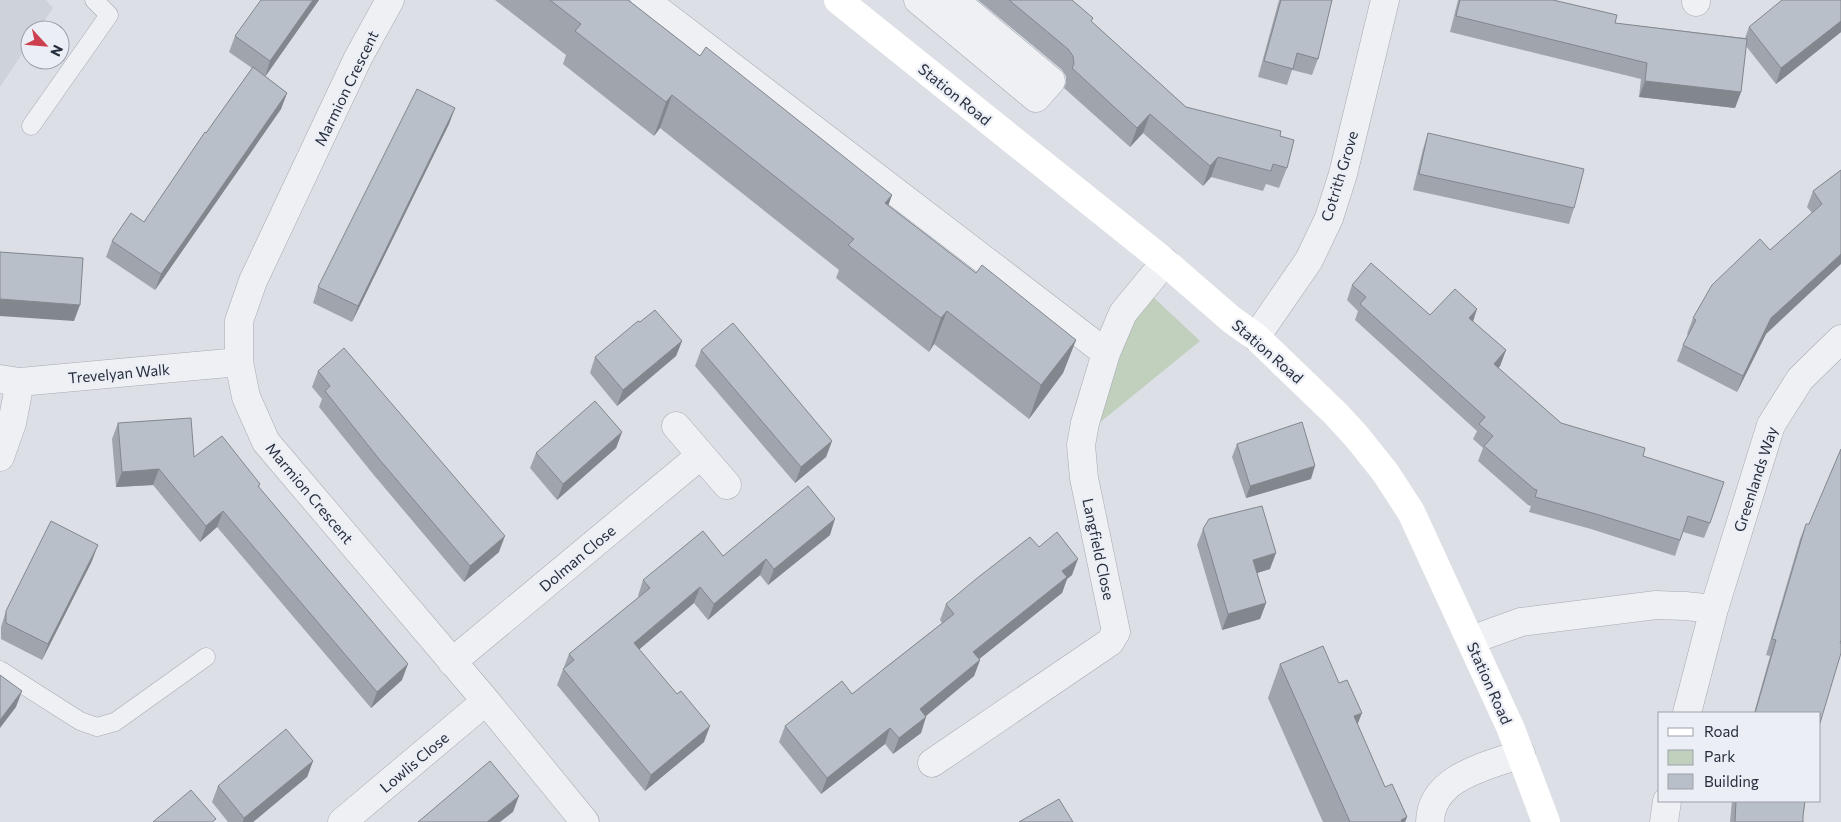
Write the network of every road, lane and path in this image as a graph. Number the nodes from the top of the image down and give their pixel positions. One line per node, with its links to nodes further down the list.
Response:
1 (94, 0): 8 (lane)
2 (390, 0): 13 (street, Marmion Crescent)
3 (645, 0): 12 (street)
4 (838, 0): 9 (main road, Station Road)
5 (918, 0): 6 (street)
6 (954, 0)
7 (1386, 0): 10 (street, Cotrith Grove)
8 (31, 126)
9 (1165, 262): 10 (main road, Station Road); 12 (street, Langfield Close)
10 (1256, 336): 20 (main road, Station Road)
11 (1841, 339): 19 (street, Greenlands Way)
12 (1106, 353): 27 (street, Langfield Close)
13 (239, 362): 14 (street, Trevelyan Walk); 22 (street, Marmion Crescent)
14 (10, 380): 17 (street)
15 (676, 426): 16 (street)
16 (701, 455): 18 (street); 22 (street, Dolman Close)
17 (0, 458)
18 (727, 485)
19 (1714, 609): 20 (street); 25 (street, Greenlands Way)
20 (1471, 640): 26 (main road, Station Road)
21 (206, 657): 23 (lane)
22 (452, 662): 24 (street, Marmion Crescent)
23 (0, 670)
24 (486, 701): 29 (street, Lowlis Close); 30 (street, Marmion Crescent)
25 (1687, 712)
26 (1521, 754): 31 (street); 32 (main road, Station Road)
27 (932, 763)
28 (1667, 802): 33 (street)
29 (342, 822)
30 (585, 822)
31 (1430, 822)
32 (1546, 822)
33 (1664, 822)

